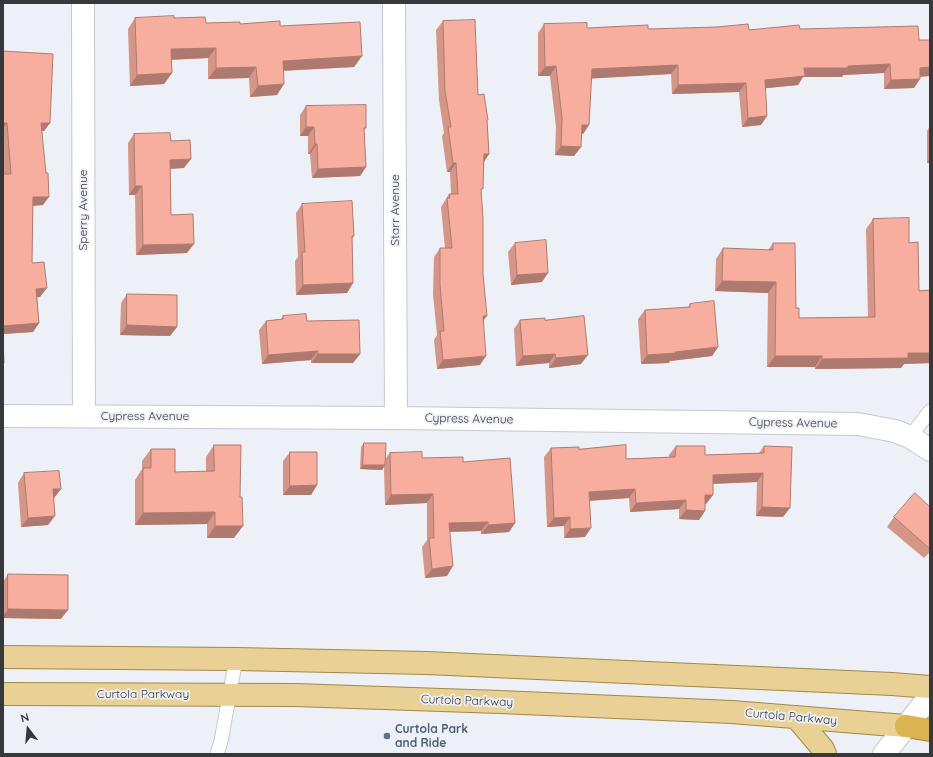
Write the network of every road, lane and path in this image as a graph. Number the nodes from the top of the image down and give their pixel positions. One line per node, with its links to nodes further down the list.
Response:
1 (83, 3): 5 (street, Sperry Avenue)
2 (394, 3): 6 (street, Starr Avenue)
3 (930, 411): 7 (lane)
4 (3, 416): 5 (street, Cypress Avenue)
5 (84, 416): 6 (street, Cypress Avenue)
6 (396, 418): 7 (street, Cypress Avenue)
7 (910, 437): 8 (street, Cypress Avenue)
8 (930, 450)
9 (3, 657): 10 (main road)
10 (236, 659): 11 (main road); 13 (lane)
11 (930, 687)
12 (3, 694): 13 (main road, Curtola Parkway)
13 (230, 694): 15 (main road, Curtola Parkway); 18 (lane)
14 (930, 696): 16 (street)
15 (796, 717): 16 (main road, Curtola Parkway); 19 (main road)
16 (906, 726): 17 (highway, Curtola Parkway); 20 (street)
17 (930, 730)
18 (217, 754)
19 (825, 754)
20 (884, 754)

